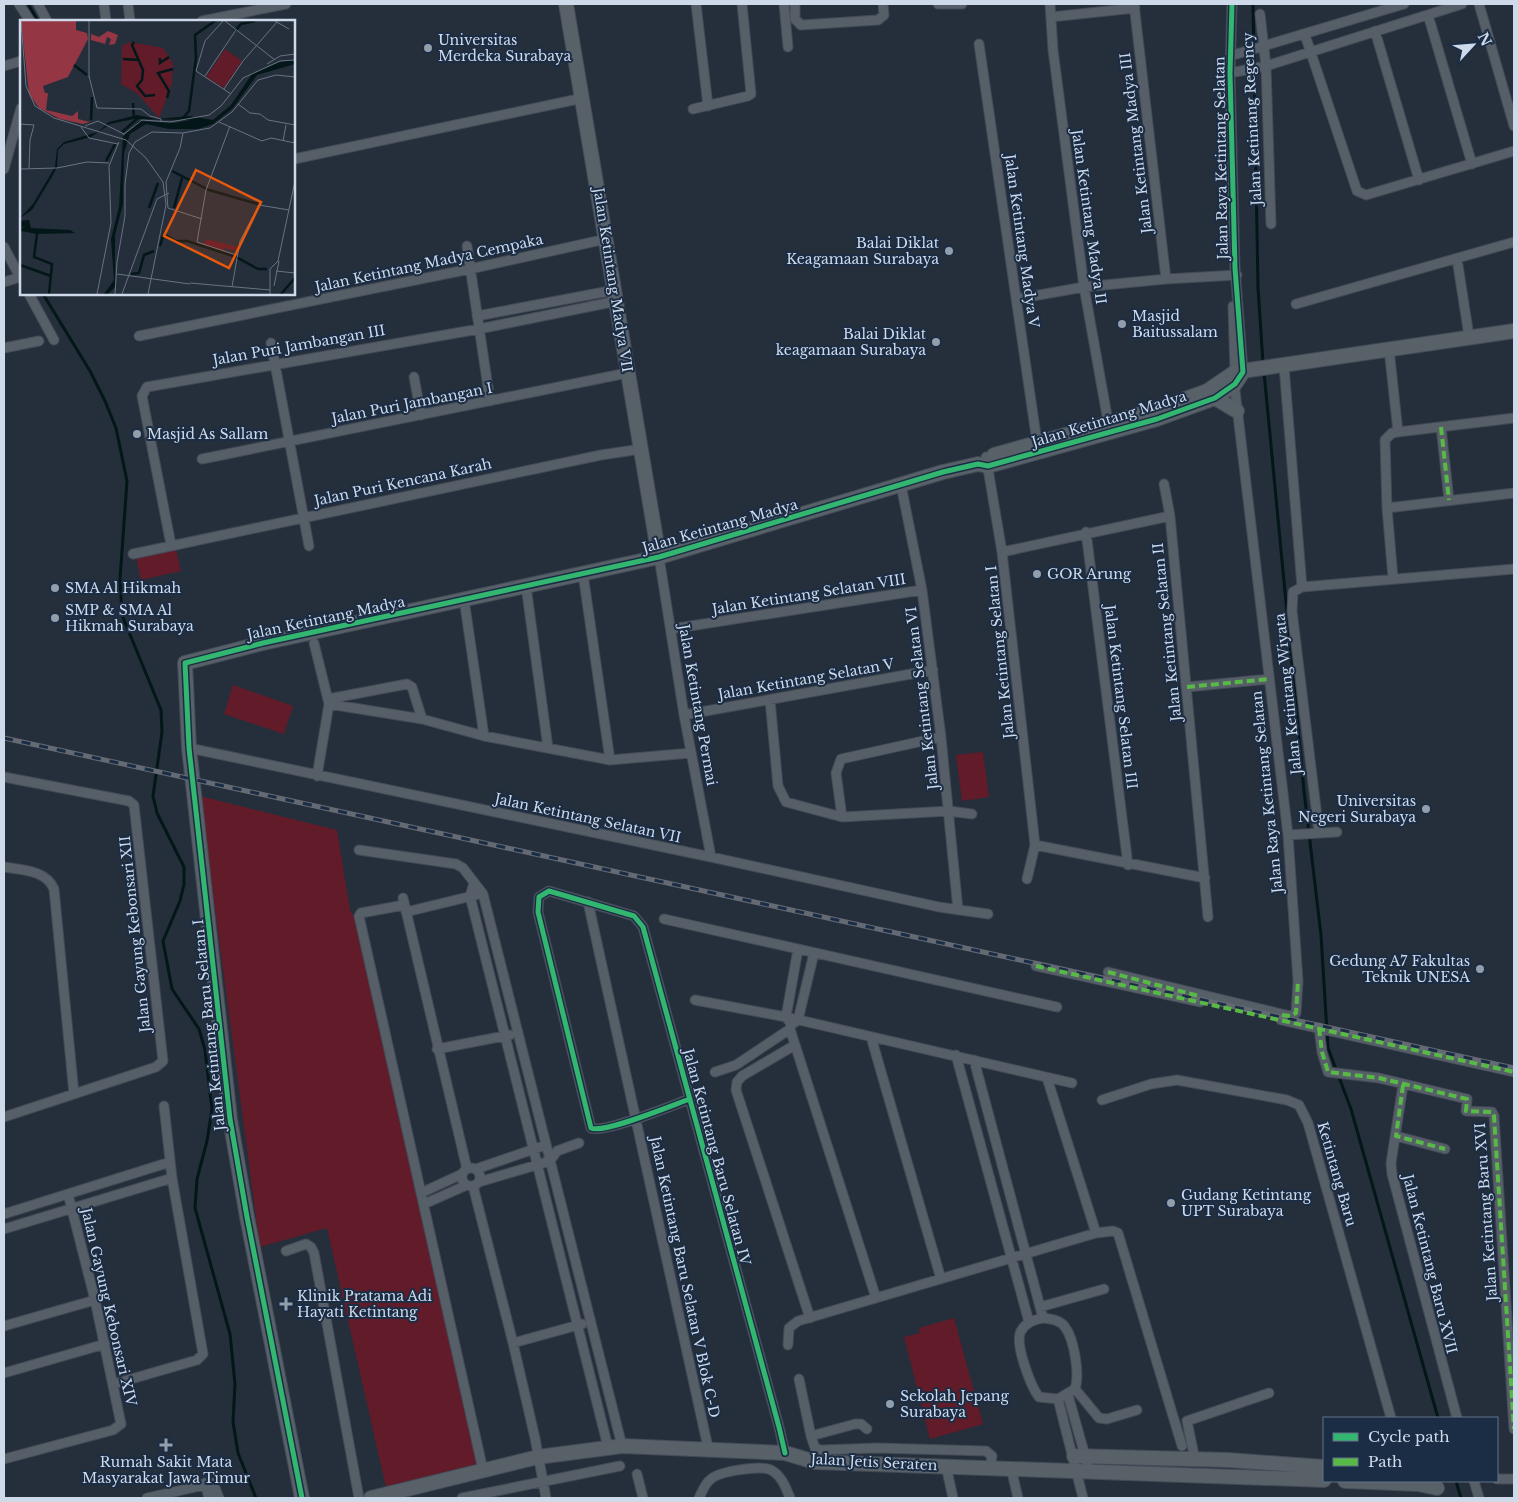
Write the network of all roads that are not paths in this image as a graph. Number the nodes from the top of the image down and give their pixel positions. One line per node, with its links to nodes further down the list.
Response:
1 (20, 4): 24 (street)
2 (38, 4): 25 (street)
3 (104, 4): 26 (street)
4 (128, 4): 27 (street)
5 (286, 4): 20 (street)
6 (566, 4): 40 (street, Jalan Ketintang Madya VII)
7 (696, 4): 41 (street)
8 (742, 4): 41 (street)
9 (784, 4): 32 (street)
10 (795, 4): 11 (street)
11 (884, 4)
12 (938, 4): 13 (street)
13 (962, 4)
14 (1050, 4): 23 (street, Jalan Ketintang Madya II)
15 (1232, 4): 35 (street, Jalan Raya Ketintang Selatan)
16 (1404, 4): 30 (street)
17 (1462, 4): 22 (street)
18 (1480, 4): 44 (street)
19 (1134, 6): 23 (street); 59 (street, Jalan Ketintang Madya III)
20 (253, 7): 28 (street)
21 (1260, 14): 33 (street, Jalan Ketintang Regency)
22 (1428, 15): 29 (street); 48 (street)
23 (1050, 17): 62 (street, Jalan Ketintang Madya II)
24 (29, 20)
25 (47, 20)
26 (106, 20)
27 (130, 20)
28 (206, 20)
29 (1375, 31): 34 (street); 50 (street)
30 (1305, 34): 33 (street); 34 (street)
31 (979, 44): 66 (street, Jalan Ketintang Madya V)
32 (788, 47)
33 (1260, 48): 35 (street); 38 (street, Jalan Ketintang Regency)
34 (1311, 52): 38 (street); 50 (street)
35 (1230, 56): 39 (street, Jalan Raya Ketintang Selatan)
36 (20, 61): 37 (street)
37 (4, 66)
38 (1263, 67): 39 (street); 51 (street, Jalan Ketintang Regency)
39 (1230, 73): 58 (street, Jalan Raya Ketintang Selatan)
40 (583, 98): 47 (street); 52 (street, Jalan Ketintang Madya VII)
41 (708, 106): 42 (street)
42 (693, 109)
43 (20, 111): 46 (street)
44 (1514, 126)
45 (1514, 151): 48 (street)
46 (6, 152): 49 (street)
47 (295, 159)
48 (1472, 164): 50 (street)
49 (4, 169)
50 (1419, 180)
51 (1271, 224)
52 (606, 239): 57 (street, Jalan Ketintang Madya Cempaka); 64 (street, Jalan Ketintang Madya VII)
53 (1514, 242): 56 (street)
54 (467, 246): 57 (street)
55 (4, 247): 60 (street)
56 (1457, 259): 67 (street); 73 (street)
57 (470, 269): 69 (street); 72 (street, Jalan Ketintang Madya Cempaka)
58 (1235, 273): 59 (street); 82 (street, Jalan Raya Ketintang Selatan)
59 (1166, 278): 62 (street)
60 (18, 279): 61 (street)
61 (4, 282)
62 (1084, 287): 66 (street); 89 (street, Jalan Ketintang Madya II)
63 (30, 295): 74 (street)
64 (616, 296): 65 (street); 68 (street, Jalan Puri Jambangan III); 81 (street, Jalan Ketintang Madya VII)
65 (571, 299): 68 (street); 69 (street)
66 (1016, 299): 93 (street, Jalan Ketintang Madya V)
67 (1296, 304)
68 (573, 310): 70 (street, Jalan Puri Jambangan III)
69 (477, 316): 70 (street)
70 (479, 329): 79 (street, Jalan Puri Jambangan III); 85 (street)
71 (1514, 331): 73 (street, Jalan Ketintang Madya)
72 (138, 336)
73 (1469, 336): 78 (street, Jalan Ketintang Madya)
74 (54, 340)
75 (39, 341): 77 (street)
76 (271, 343): 79 (street)
77 (4, 348)
78 (1389, 349): 80 (street, Jalan Ketintang Madya); 91 (street)
79 (275, 363): 92 (street); 105 (street, Jalan Puri Jambangan III)
80 (1282, 366): 82 (street, Jalan Ketintang Madya); 114 (street)
81 (627, 373): 85 (street, Jalan Puri Jambangan I); 94 (street, Jalan Ketintang Madya VII)
82 (1239, 375): 84 (street, Jalan Ketintang Madya); 86 (street, Jalan Raya Ketintang Selatan); 89 (street, Jalan Ketintang Madya)
83 (414, 377): 87 (street)
84 (1215, 398): 86 (street); 89 (street, Jalan Ketintang Madya)
85 (490, 401): 87 (street, Jalan Puri Jambangan I)
86 (1237, 411): 121 (street, Jalan Raya Ketintang Selatan)
87 (421, 415): 92 (street, Jalan Puri Jambangan I)
88 (1514, 418): 90 (street)
89 (1109, 427): 93 (street, Jalan Ketintang Madya); 96 (street, Jalan Ketintang Madya)
90 (1441, 427): 91 (street); 100 (street)
91 (1398, 432): 101 (street)
92 (289, 441): 95 (street, Jalan Puri Jambangan I); 103 (street)
93 (1037, 442): 96 (street, Jalan Ketintang Madya)
94 (641, 449): 103 (street, Jalan Puri Kencana Karah); 109 (street, Jalan Ketintang Madya VII)
95 (202, 459)
96 (984, 462): 98 (street, Jalan Ketintang Madya); 107 (street, Jalan Ketintang Selatan I)
97 (1164, 484): 102 (street, Jalan Ketintang Selatan II)
98 (901, 485): 109 (street, Jalan Ketintang Madya); 115 (street, Jalan Ketintang Selatan VI)
99 (1514, 493): 100 (street)
100 (1449, 500): 101 (street)
101 (1387, 508): 112 (street)
102 (1170, 516): 104 (street); 122 (street, Jalan Ketintang Selatan II)
103 (302, 517): 105 (street, Jalan Puri Kencana Karah); 106 (street)
104 (1086, 532): 107 (street); 144 (street, Jalan Ketintang Selatan III)
105 (171, 545): 108 (street, Jalan Puri Kencana Karah)
106 (309, 546)
107 (1002, 552): 141 (street, Jalan Ketintang Selatan I)
108 (133, 554)
109 (659, 557): 111 (street, Jalan Ketintang Madya); 117 (street, Jalan Ketintang Permai)
110 (1514, 569): 112 (street)
111 (584, 574): 113 (street, Jalan Ketintang Madya); 132 (street)
112 (1393, 578): 114 (street)
113 (526, 586): 116 (street, Jalan Ketintang Madya); 130 (street)
114 (1302, 587): 139 (street, Jalan Ketintang Wiyata)
115 (922, 590): 117 (street, Jalan Ketintang Selatan VIII); 120 (street, Jalan Ketintang Selatan VI)
116 (464, 598): 119 (street, Jalan Ketintang Madya); 127 (street)
117 (670, 629): 125 (street, Jalan Ketintang Permai)
118 (314, 643): 124 (street)
119 (185, 663): 129 (street, Jalan Ketintang Baru Selatan I)
120 (933, 670): 123 (street, Jalan Ketintang Selatan V); 128 (street, Jalan Ketintang Selatan VI)
121 (1269, 679): 122 (street); 140 (street, Jalan Raya Ketintang Selatan)
122 (1187, 687): 146 (street, Jalan Ketintang Selatan II)
123 (770, 700): 125 (street, Jalan Ketintang Selatan V); 137 (street)
124 (329, 702): 126 (street); 126 (street); 133 (street)
125 (684, 715): 131 (street, Jalan Ketintang Permai)
126 (422, 719): 127 (street)
127 (484, 736): 130 (street)
128 (941, 737): 135 (street, Jalan Ketintang Selatan VI); 137 (street)
129 (190, 748): 133 (street, Jalan Ketintang Selatan VII); 258 (street, Jalan Ketintang Baru Selatan I)
130 (548, 748): 132 (street)
131 (691, 753): 132 (street); 143 (street, Jalan Ketintang Permai)
132 (610, 760)
133 (317, 776): 143 (street, Jalan Ketintang Selatan VII)
134 (4, 777): 177 (street, Jalan Gayung Kebonsari XII)
135 (949, 811): 136 (street); 137 (street); 153 (street, Jalan Ketintang Selatan VI)
136 (972, 814)
137 (842, 817)
138 (1337, 832): 139 (street)
139 (1315, 834): 140 (street)
140 (1292, 835): 160 (street, Jalan Raya Ketintang Selatan)
141 (1035, 845): 144 (street); 147 (street, Jalan Ketintang Selatan I)
142 (359, 850): 148 (street)
143 (711, 857): 153 (street, Jalan Ketintang Selatan VII)
144 (1128, 865): 146 (street)
145 (4, 867): 177 (street)
146 (1205, 878): 155 (street, Jalan Ketintang Selatan II)
147 (1027, 879)
148 (474, 883): 149 (street); 150 (street)
149 (483, 894): 150 (street); 165 (street)
150 (470, 896): 152 (street); 166 (street)
151 (588, 902): 178 (street, Jalan Ketintang Baru Selatan IV); 182 (street, Jalan Ketintang Baru Selatan V Blok C-D); 182 (street)
152 (405, 905): 169 (street); 195 (street)
153 (958, 910): 154 (street, Jalan Ketintang Selatan VII)
154 (988, 914)
155 (1208, 917)
156 (664, 919): 157 (street)
157 (798, 949): 158 (street); 163 (street)
158 (814, 953): 162 (street); 163 (street)
159 (1036, 966): 164 (street)
160 (1108, 972)
161 (695, 1000): 163 (street)
162 (1057, 1006)
163 (791, 1022): 167 (street); 168 (street); 172 (street)
164 (1322, 1028): 173 (street); 176 (street, Jalan Ketintang Baru XVI)
165 (518, 1033): 166 (street); 185 (street)
166 (505, 1036): 169 (street); 186 (street)
167 (871, 1037): 170 (street); 205 (street)
168 (795, 1045): 207 (street); 210 (street)
169 (437, 1049): 192 (street)
170 (956, 1055): 171 (street); 204 (street)
171 (974, 1060): 174 (street); 203 (street)
172 (715, 1072)
173 (1514, 1072)
174 (1047, 1078): 175 (street); 201 (street)
175 (1072, 1083)
176 (1403, 1085): 183 (street, Jalan Ketintang Baru XVII); 229 (street, Jalan Ketintang Baru XVI)
177 (74, 1094): 181 (street)
178 (690, 1099): 182 (street); 234 (street, Jalan Ketintang Baru Selatan IV)
179 (1102, 1100): 226 (street, Ketintang Baru)
180 (164, 1106): 190 (street)
181 (4, 1117)
182 (636, 1119): 233 (street, Jalan Ketintang Baru Selatan V Blok C-D)
183 (1396, 1136): 187 (street); 227 (street, Jalan Ketintang Baru XVII)
184 (579, 1142): 188 (street)
185 (545, 1146): 186 (street); 188 (street); 189 (street)
186 (535, 1149): 191 (street); 192 (street)
187 (1445, 1149)
188 (557, 1151): 189 (street)
189 (550, 1161): 191 (street); 212 (street)
190 (170, 1162): 193 (street); 196 (street)
191 (539, 1164): 194 (street); 214 (street)
192 (468, 1170): 194 (street); 194 (street); 195 (street)
193 (172, 1178): 198 (street); 221 (street)
194 (473, 1185): 197 (street); 216 (street)
195 (421, 1192): 197 (street)
196 (68, 1194): 198 (street, Jalan Gayung Kebonsari XIV); 199 (street)
197 (424, 1204): 239 (street)
198 (72, 1208): 200 (street); 208 (street, Jalan Gayung Kebonsari XIV)
199 (4, 1214)
200 (4, 1229)
201 (1096, 1233): 203 (street); 231 (street)
202 (286, 1252): 259 (street)
203 (1026, 1253): 204 (street); 209 (street)
204 (1012, 1258): 205 (street); 213 (street)
205 (940, 1279): 207 (street)
206 (1104, 1289): 209 (street)
207 (876, 1298): 210 (street)
208 (95, 1300): 215 (street); 217 (street, Jalan Gayung Kebonsari XIV)
209 (1040, 1307): 211 (street)
210 (810, 1318): 218 (street)
211 (1043, 1318): 213 (street); 222 (street)
212 (590, 1322): 214 (street); 232 (street)
213 (1029, 1322): 224 (street)
214 (578, 1325): 216 (street); 232 (street)
215 (4, 1326)
216 (513, 1343): 236 (street)
217 (105, 1344): 219 (street); 221 (street, Jalan Gayung Kebonsari XIV)
218 (788, 1345)
219 (4, 1372)
220 (799, 1379): 230 (street)
221 (114, 1384): 237 (street, Jalan Gayung Kebonsari XIV)
222 (1072, 1392): 224 (street); 225 (street); 235 (street)
223 (1269, 1393): 238 (street)
224 (1058, 1399): 235 (street)
225 (1137, 1410)
226 (1391, 1417)
227 (1456, 1417)
228 (867, 1428): 230 (street)
229 (1514, 1429)
230 (811, 1436): 243 (street)
231 (1182, 1446)
232 (615, 1447): 233 (street, Jalan Jetis Seraten); 236 (street, Jalan Jetis Seraten)
233 (709, 1452): 234 (street, Jalan Jetis Seraten)
234 (786, 1454): 241 (street, Jalan Jetis Seraten)
235 (1079, 1456): 238 (street); 245 (street)
236 (538, 1457): 239 (street, Jalan Jetis Seraten); 250 (street)
237 (4, 1459)
238 (1195, 1460): 242 (street)
239 (481, 1464): 260 (street, Jalan Jetis Seraten)
240 (620, 1466): 250 (street)
241 (946, 1466): 243 (street, Jalan Jetis Seraten); 266 (street)
242 (1323, 1467)
243 (990, 1468): 244 (street, Jalan Jetis Seraten)
244 (1011, 1468): 245 (street, Jalan Jetis Seraten); 267 (street)
245 (1083, 1470): 249 (street, Jalan Jetis Seraten); 268 (street)
246 (637, 1474): 263 (street)
247 (1498, 1479): 248 (street)
248 (1514, 1479)
249 (1323, 1480)
250 (542, 1481): 261 (street); 262 (street)
251 (1369, 1482): 254 (street)
252 (1474, 1482): 269 (street)
253 (205, 1483): 255 (street); 256 (street); 257 (street)
254 (1437, 1489)
255 (148, 1498)
256 (209, 1498)
257 (219, 1498)
258 (302, 1498)
259 (358, 1498)
260 (370, 1498)
261 (462, 1498)
262 (546, 1498)
263 (643, 1498)
264 (699, 1498): 265 (street)
265 (790, 1498)
266 (953, 1498)
267 (1018, 1498)
268 (1083, 1498)
269 (1479, 1498)

